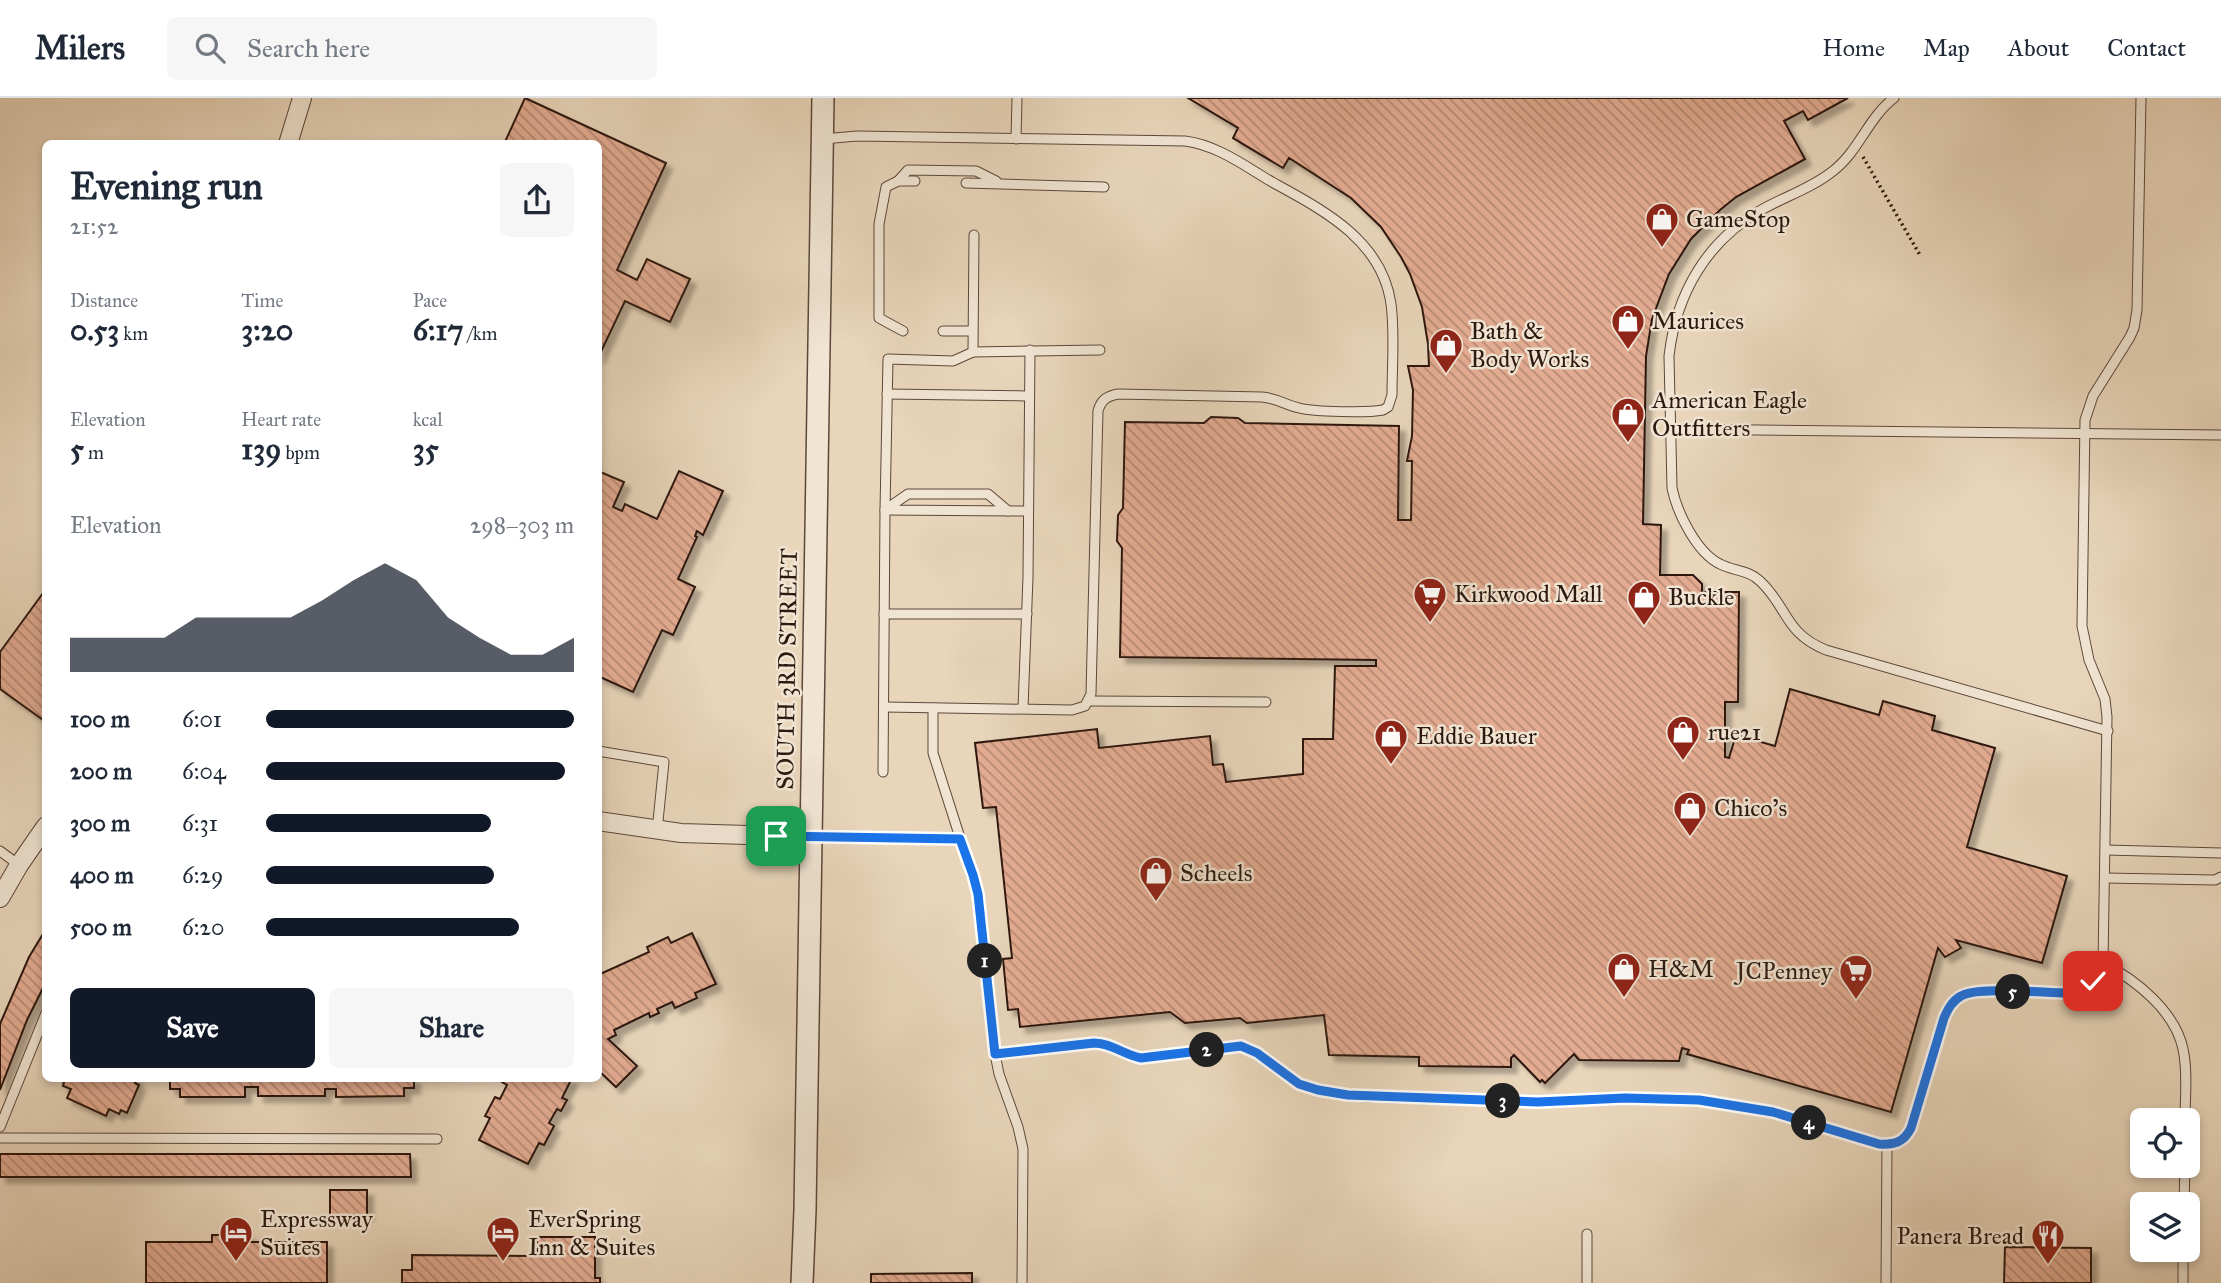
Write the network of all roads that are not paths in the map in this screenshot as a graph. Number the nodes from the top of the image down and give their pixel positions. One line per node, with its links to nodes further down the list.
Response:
1 (302, 98): 8 (street)
2 (823, 98): 6 (street, SOUTH 3RD STREET)
3 (1017, 98): 7 (lane)
4 (1894, 98): 23 (lane)
5 (2141, 98): 24 (lane)
6 (823, 139): 7 (lane); 42 (street, SOUTH 3RD STREET)
7 (1016, 139): 31 (lane)
8 (289, 140)
9 (898, 181): 10 (lane); 12 (lane); 15 (lane)
10 (915, 181)
11 (966, 183): 12 (lane)
12 (1000, 183): 13 (lane)
13 (1104, 187)
14 (974, 235): 17 (lane)
15 (903, 331)
16 (943, 331): 17 (lane)
17 (972, 331): 20 (lane)
18 (1030, 349): 19 (lane); 20 (lane); 22 (lane)
19 (1100, 350)
20 (973, 352): 21 (lane)
21 (887, 394): 22 (lane); 26 (lane)
22 (1028, 396): 28 (lane)
23 (1671, 429): 24 (lane); 36 (lane)
24 (2084, 433): 25 (lane); 36 (lane)
25 (2221, 435)
26 (885, 510): 27 (lane); 27 (lane); 29 (lane)
27 (1009, 511): 28 (lane)
28 (1028, 511): 30 (lane)
29 (884, 614): 30 (lane); 33 (lane)
30 (1027, 614): 34 (lane)
31 (1089, 701): 32 (lane); 34 (lane)
32 (1266, 702)
33 (885, 707): 35 (lane); 38 (lane)
34 (1023, 708): 35 (lane)
35 (933, 709): 43 (lane)
36 (2108, 731): 44 (lane)
37 (602, 752): 40 (lane)
38 (883, 772)
39 (602, 822): 40 (street)
40 (657, 831): 42 (street)
41 (42, 832): 47 (street)
42 (811, 837): 43 (lane); 61 (street, SOUTH 3RD STREET)
43 (960, 839): 53 (lane)
44 (2106, 850): 46 (lane); 49 (lane)
45 (0, 851): 47 (lane)
46 (2221, 853)
47 (19, 865): 50 (street)
48 (2221, 877): 49 (lane)
49 (2105, 878): 51 (lane)
50 (0, 898)
51 (2103, 963): 54 (lane); 58 (lane)
52 (42, 1023): 55 (lane)
53 (995, 1054): 58 (lane); 62 (lane)
54 (2185, 1108)
55 (0, 1127)
56 (0, 1138): 57 (lane)
57 (437, 1139)
58 (1887, 1145): 64 (lane)
59 (1587, 1234): 63 (lane)
60 (2183, 1262): 65 (lane)
61 (802, 1283)
62 (1022, 1283)
63 (1587, 1283)
64 (1886, 1283)
65 (2183, 1283)

